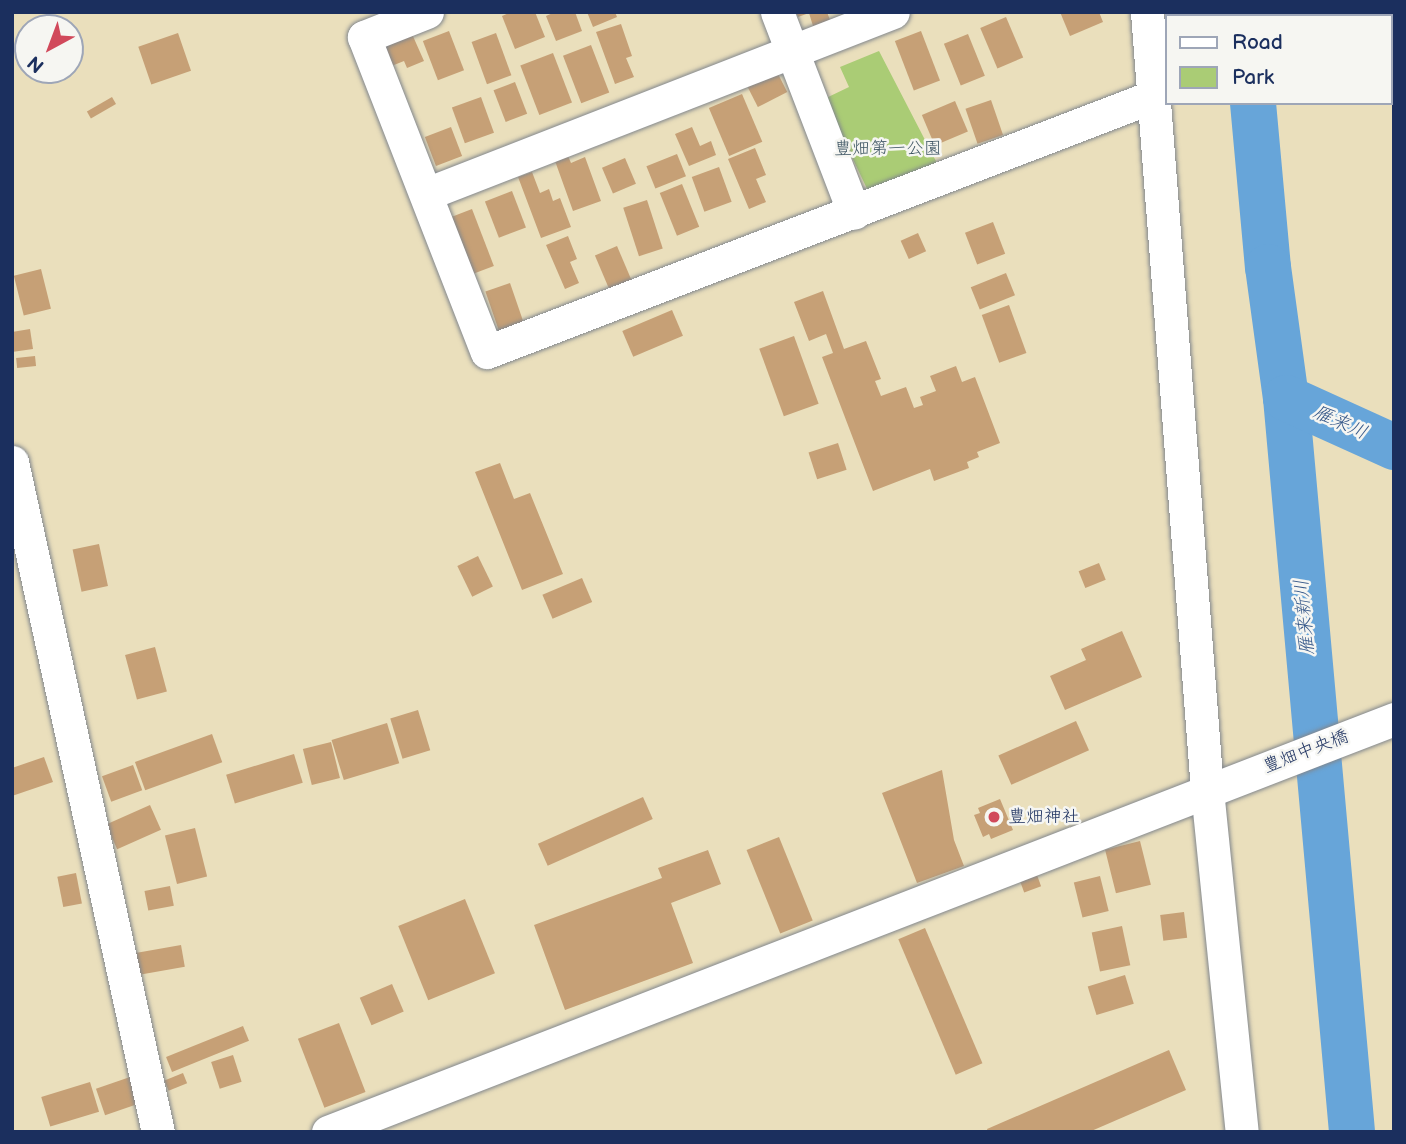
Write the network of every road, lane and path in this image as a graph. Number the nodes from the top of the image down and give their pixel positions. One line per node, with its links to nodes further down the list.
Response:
1 (427, 12): 7 (street)
2 (777, 12): 5 (street)
3 (893, 12): 5 (street)
4 (1147, 12): 6 (street)
5 (792, 51): 7 (street); 8 (street)
6 (1154, 96): 8 (street); 12 (street)
7 (426, 194): 8 (street)
8 (853, 213)
9 (12, 462): 10 (street)
10 (19, 527): 13 (street)
11 (1379, 724): 12 (street, 豊畑中央橋)
12 (1207, 790): 14 (street, 豊畑中央橋); 15 (street)
13 (158, 1132)
14 (328, 1132)
15 (1242, 1132)

